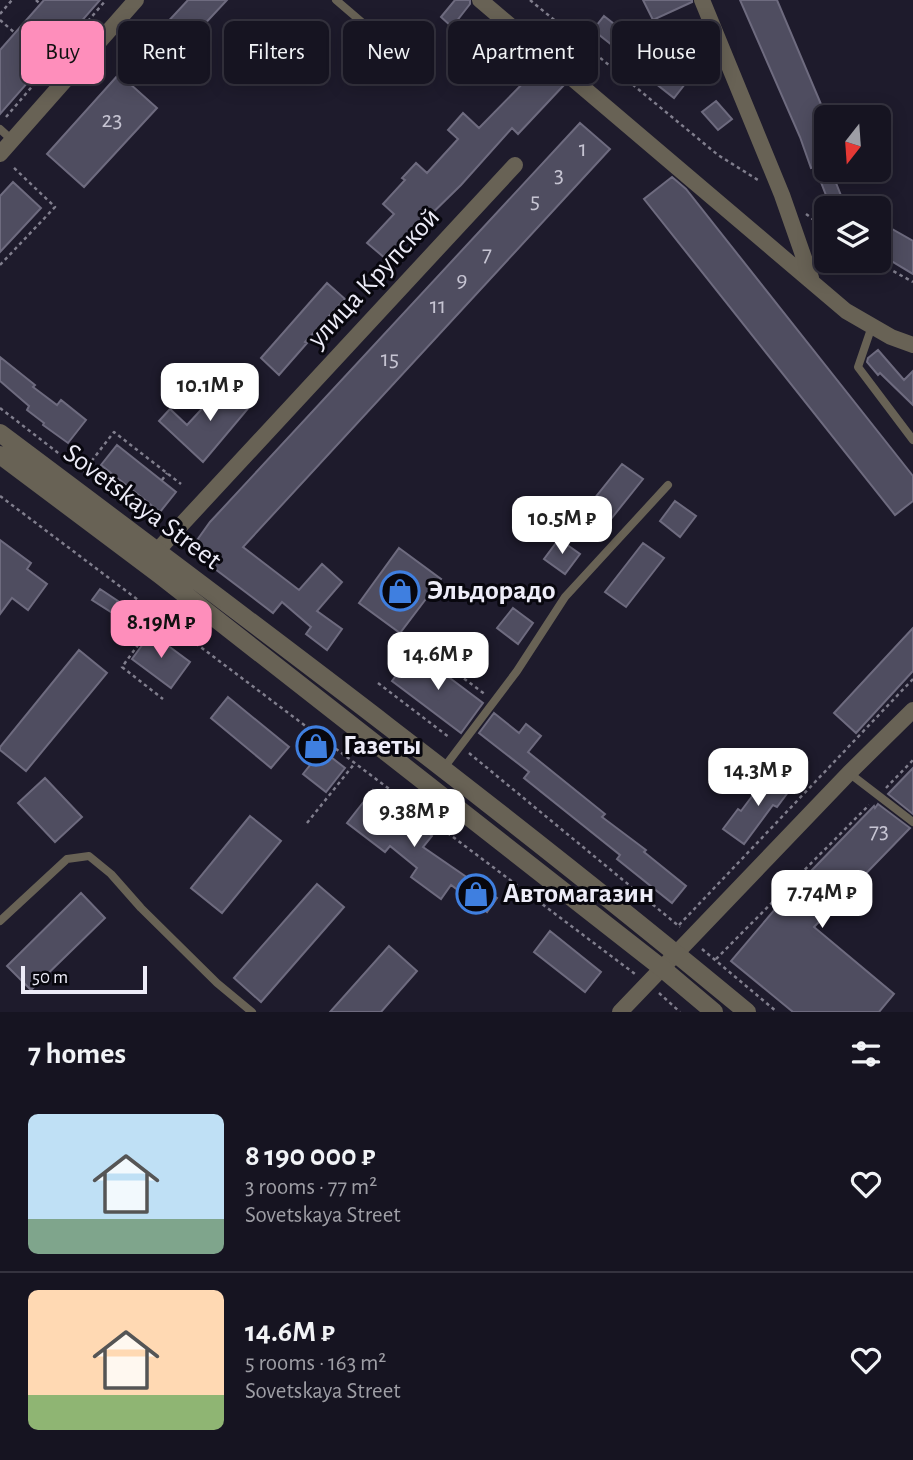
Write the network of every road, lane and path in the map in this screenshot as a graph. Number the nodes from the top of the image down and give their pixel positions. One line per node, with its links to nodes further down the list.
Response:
1 (12, 0): 10 (path)
2 (36, 0): 9 (path)
3 (106, 0): 14 (path)
4 (135, 0): 15 (street)
5 (336, 0): 12 (lane)
6 (480, 0): 21 (street)
7 (530, 0): 18 (path)
8 (702, 0): 18 (street)
9 (40, 4)
10 (0, 14)
11 (0, 20): 13 (path)
12 (361, 21)
13 (15, 33)
14 (0, 124)
15 (6, 135): 16 (street)
16 (5, 158): 19 (path)
17 (515, 165): 36 (street, улица Крупской)
18 (782, 195): 21 (street)
19 (0, 265)
20 (891, 270): 22 (path)
21 (811, 280): 23 (street)
22 (913, 282)
23 (872, 326): 24 (street); 26 (lane)
24 (913, 345)
25 (0, 433): 36 (street, Sovetskaya Street)
26 (913, 440)
27 (137, 450): 29 (path); 30 (path); 31 (path)
28 (0, 456): 61 (street, Sovetskaya Street)
29 (132, 457)
30 (83, 472)
31 (167, 473): 32 (path); 33 (path)
32 (162, 480)
33 (181, 484)
34 (668, 485): 46 (lane)
35 (0, 496): 37 (path)
36 (157, 551): 51 (street, Sovetskaya Street)
37 (159, 616): 45 (path); 50 (path)
38 (404, 641): 39 (path)
39 (436, 658): 40 (path); 43 (path)
40 (432, 664)
41 (913, 679): 57 (path)
42 (377, 683): 48 (path)
43 (471, 684): 44 (path); 46 (path)
44 (466, 690)
45 (163, 699)
46 (494, 701): 48 (lane)
47 (913, 710): 52 (street)
48 (460, 746): 51 (lane); 57 (path)
49 (913, 760): 53 (path)
50 (355, 764): 55 (path); 63 (path)
51 (443, 769): 59 (street, Sovetskaya Street)
52 (849, 773): 53 (lane); 58 (street)
53 (879, 796): 54 (lane); 60 (path)
54 (913, 822)
55 (307, 823)
56 (0, 921): 66 (lane)
57 (679, 925): 58 (path)
58 (690, 939): 59 (street); 60 (path)
59 (678, 954): 61 (street); 62 (street, Sovetskaya Street)
60 (715, 959): 62 (path); 71 (path)
61 (663, 969): 63 (street); 64 (street, Sovetskaya Street)
62 (701, 974): 70 (street, Sovetskaya Street)
63 (648, 984): 65 (path); 67 (street)
64 (687, 990): 65 (path); 69 (street, Sovetskaya Street)
65 (673, 1005): 68 (path)
66 (252, 1012)
67 (620, 1012)
68 (680, 1012)
69 (714, 1012)
70 (747, 1012)
71 (777, 1012)

